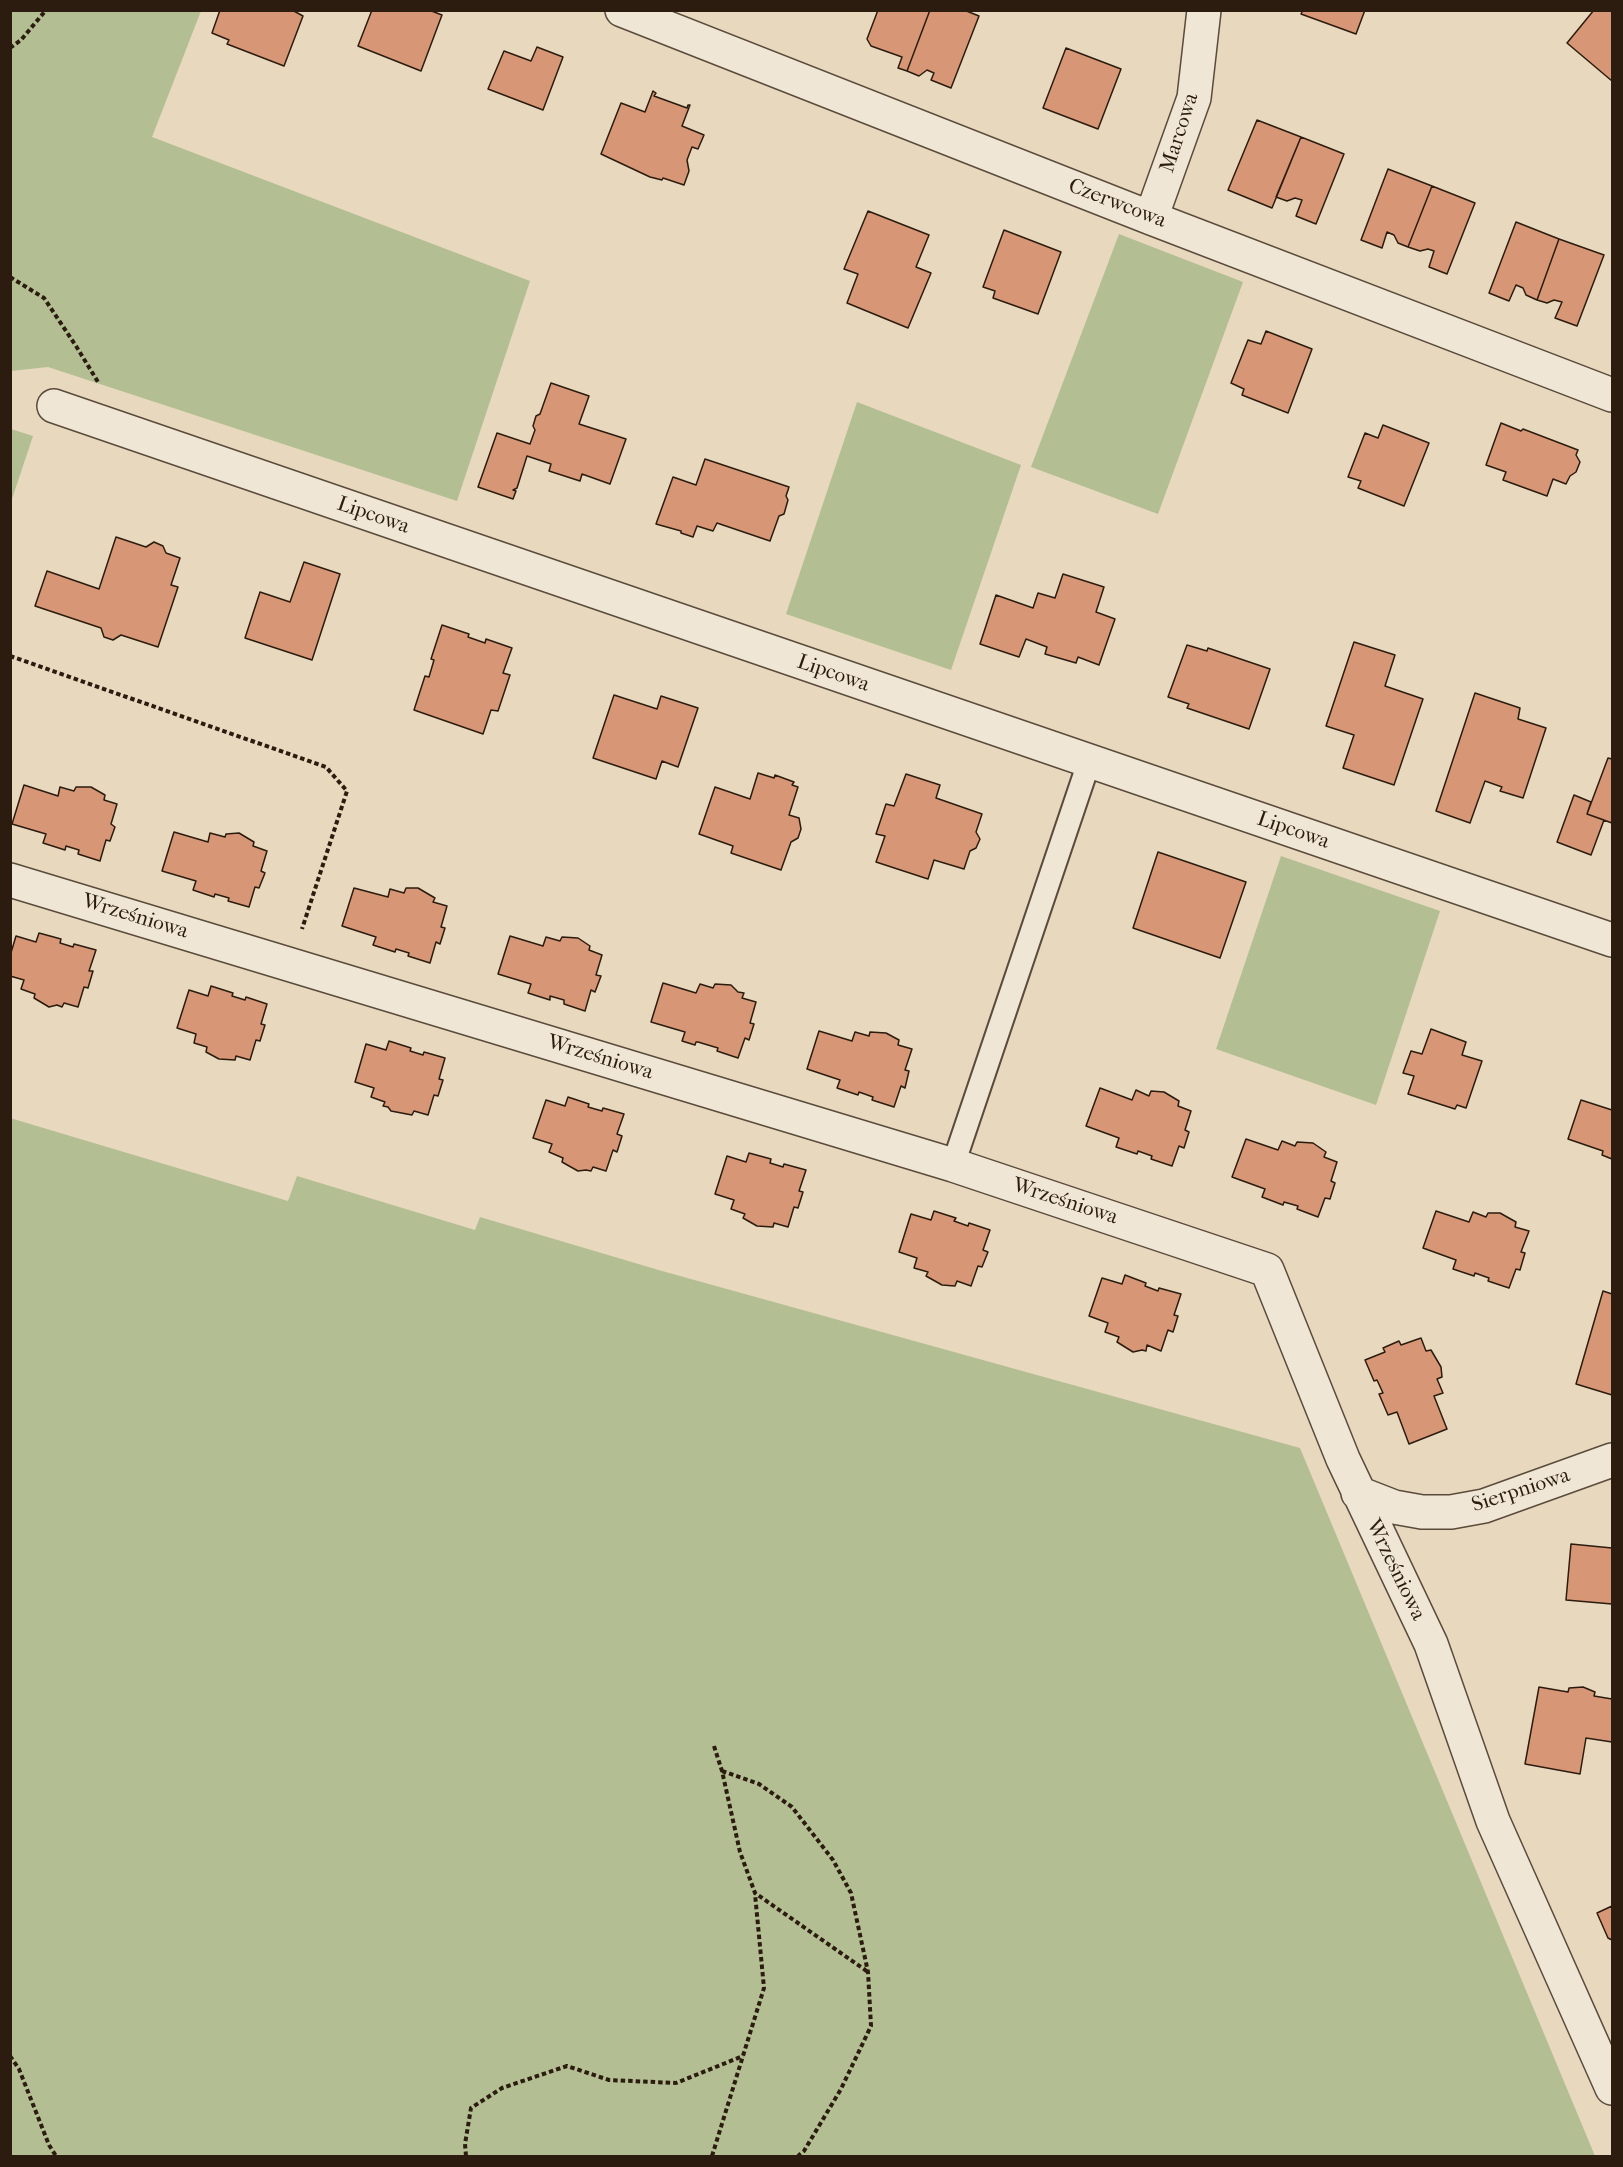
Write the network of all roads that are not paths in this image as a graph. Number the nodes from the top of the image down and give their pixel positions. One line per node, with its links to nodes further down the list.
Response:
1 (622, 10): 3 (street, Czerwcowa)
2 (1204, 10): 3 (street, Marcowa)
3 (1151, 218): 4 (street, Czerwcowa)
4 (1612, 395)
5 (54, 406): 6 (street, Lipcowa)
6 (1089, 762): 8 (street, Lipcowa); 9 (lane)
7 (10, 880): 9 (street, Wrześniowa)
8 (1612, 940)
9 (953, 1165): 11 (street, Wrześniowa)
10 (1612, 1460): 11 (street, Sierpniowa)
11 (1358, 1493): 12 (street, Wrześniowa)
12 (1612, 2088)

